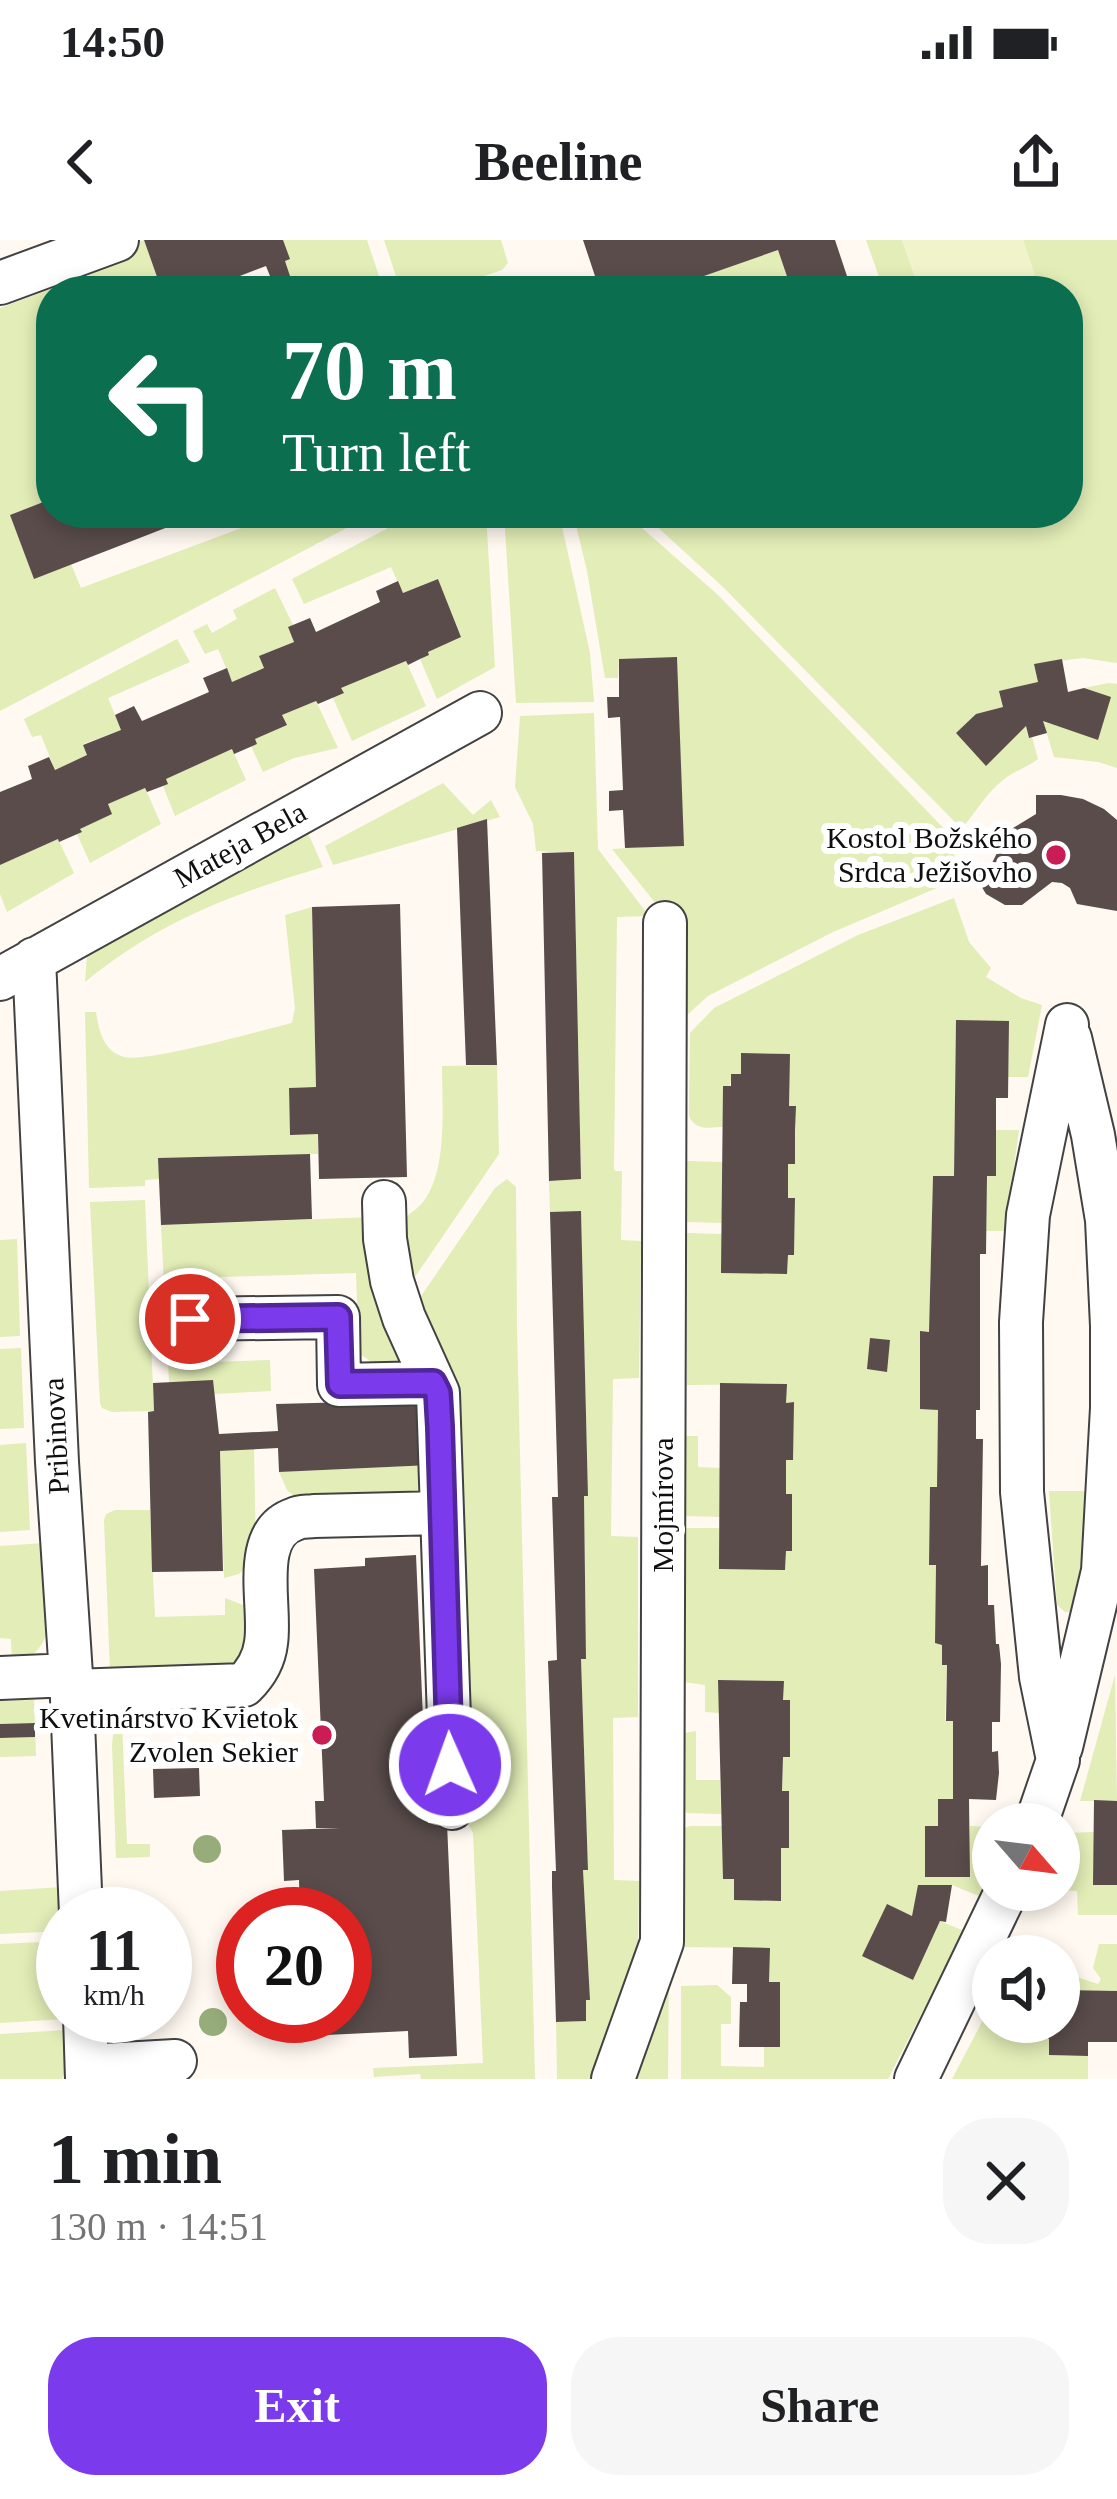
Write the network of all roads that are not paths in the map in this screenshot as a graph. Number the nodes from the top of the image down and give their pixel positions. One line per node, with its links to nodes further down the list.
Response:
1 (117, 240): 2 (street)
2 (0, 283)
3 (480, 713): 5 (street, Mateja Bela)
4 (665, 923): 20 (street, Mojmírova)
5 (17, 969): 11 (street, Pribinova)
6 (384, 1202): 8 (street)
7 (190, 1319): 8 (street)
8 (433, 1383): 9 (street)
9 (442, 1513): 11 (street); 14 (street)
10 (0, 1678): 11 (street)
11 (72, 1683): 15 (street, Pribinova)
12 (1058, 1760): 12 (street); 13 (street)
13 (1043, 1803)
14 (452, 1808)
15 (80, 1887)
16 (997, 1911): 21 (street)
17 (86, 2043): 19 (street)
18 (175, 2061): 19 (street)
19 (87, 2073)
20 (613, 2079)
21 (916, 2079)

